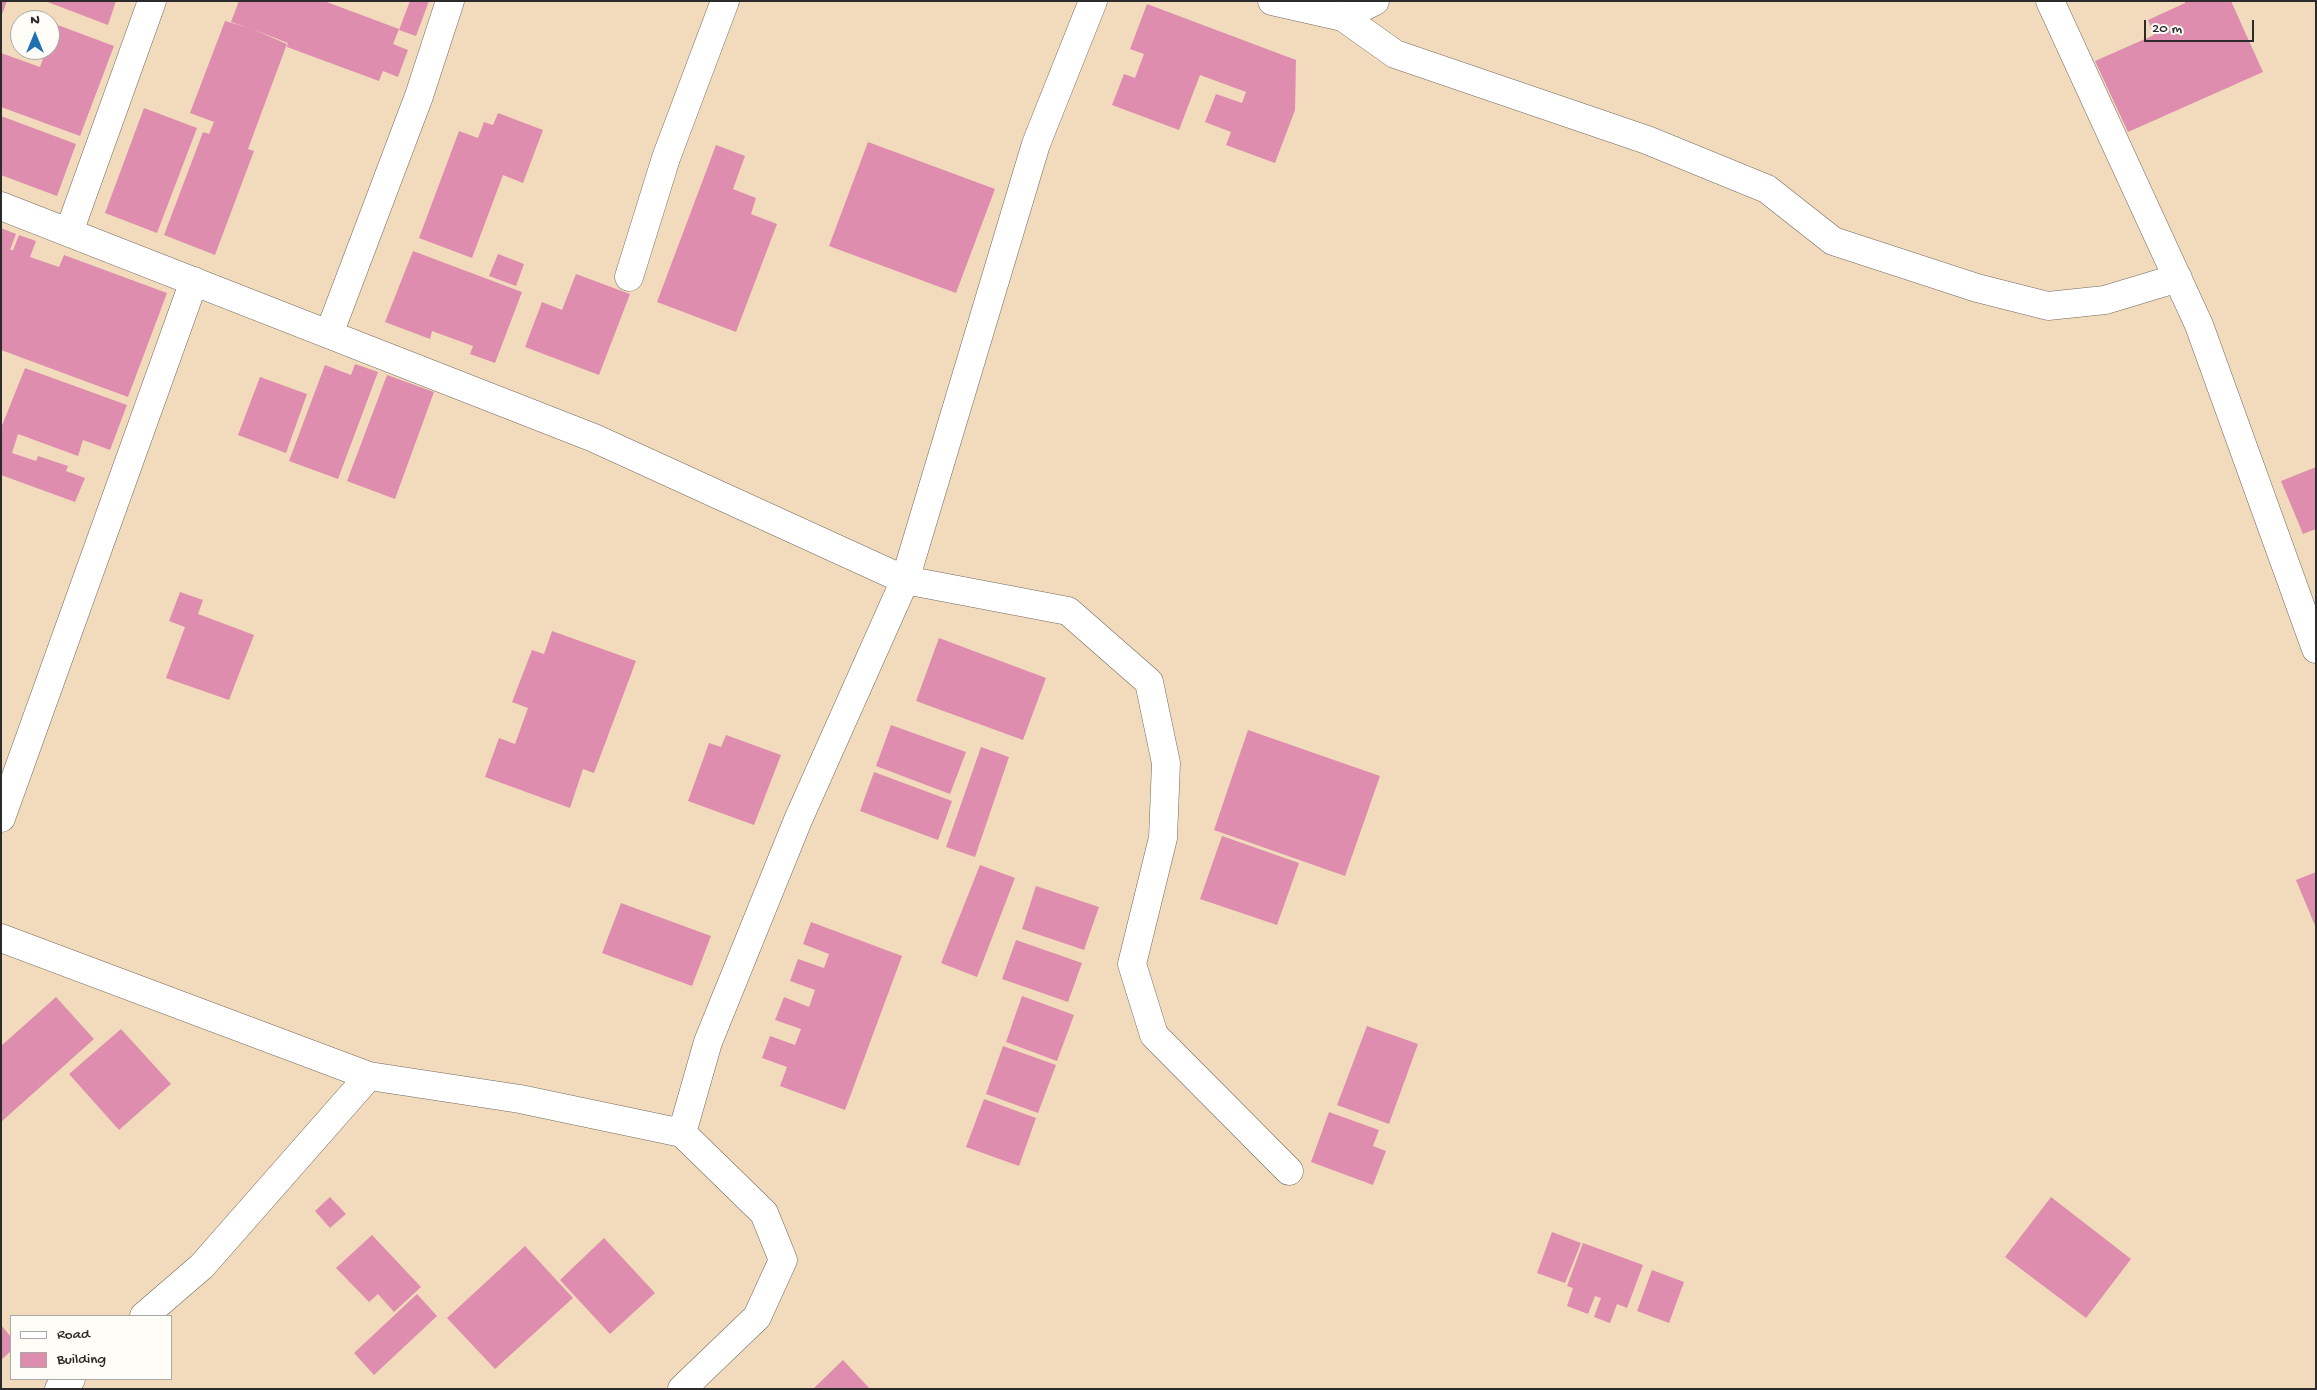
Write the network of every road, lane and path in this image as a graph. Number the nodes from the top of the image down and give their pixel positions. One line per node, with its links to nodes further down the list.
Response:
1 (152, 1): 10 (street)
2 (450, 1): 14 (street)
3 (725, 1): 11 (street)
4 (1093, 1): 15 (street)
5 (1272, 1): 8 (street)
6 (1375, 1): 8 (street)
7 (2050, 1): 12 (street)
8 (1343, 18): 12 (street)
9 (1, 206): 10 (street)
10 (69, 232): 13 (street)
11 (629, 277)
12 (2178, 278): 16 (street)
13 (194, 281): 14 (street); 17 (street)
14 (329, 334): 15 (street)
15 (905, 580): 20 (street); 21 (street)
16 (2316, 649)
17 (1, 818)
18 (1, 938): 19 (street)
19 (369, 1076): 20 (street); 22 (street)
20 (682, 1133): 25 (street)
21 (1289, 1171)
22 (145, 1315)
23 (70, 1380): 24 (street)
24 (59, 1389)
25 (682, 1389)

